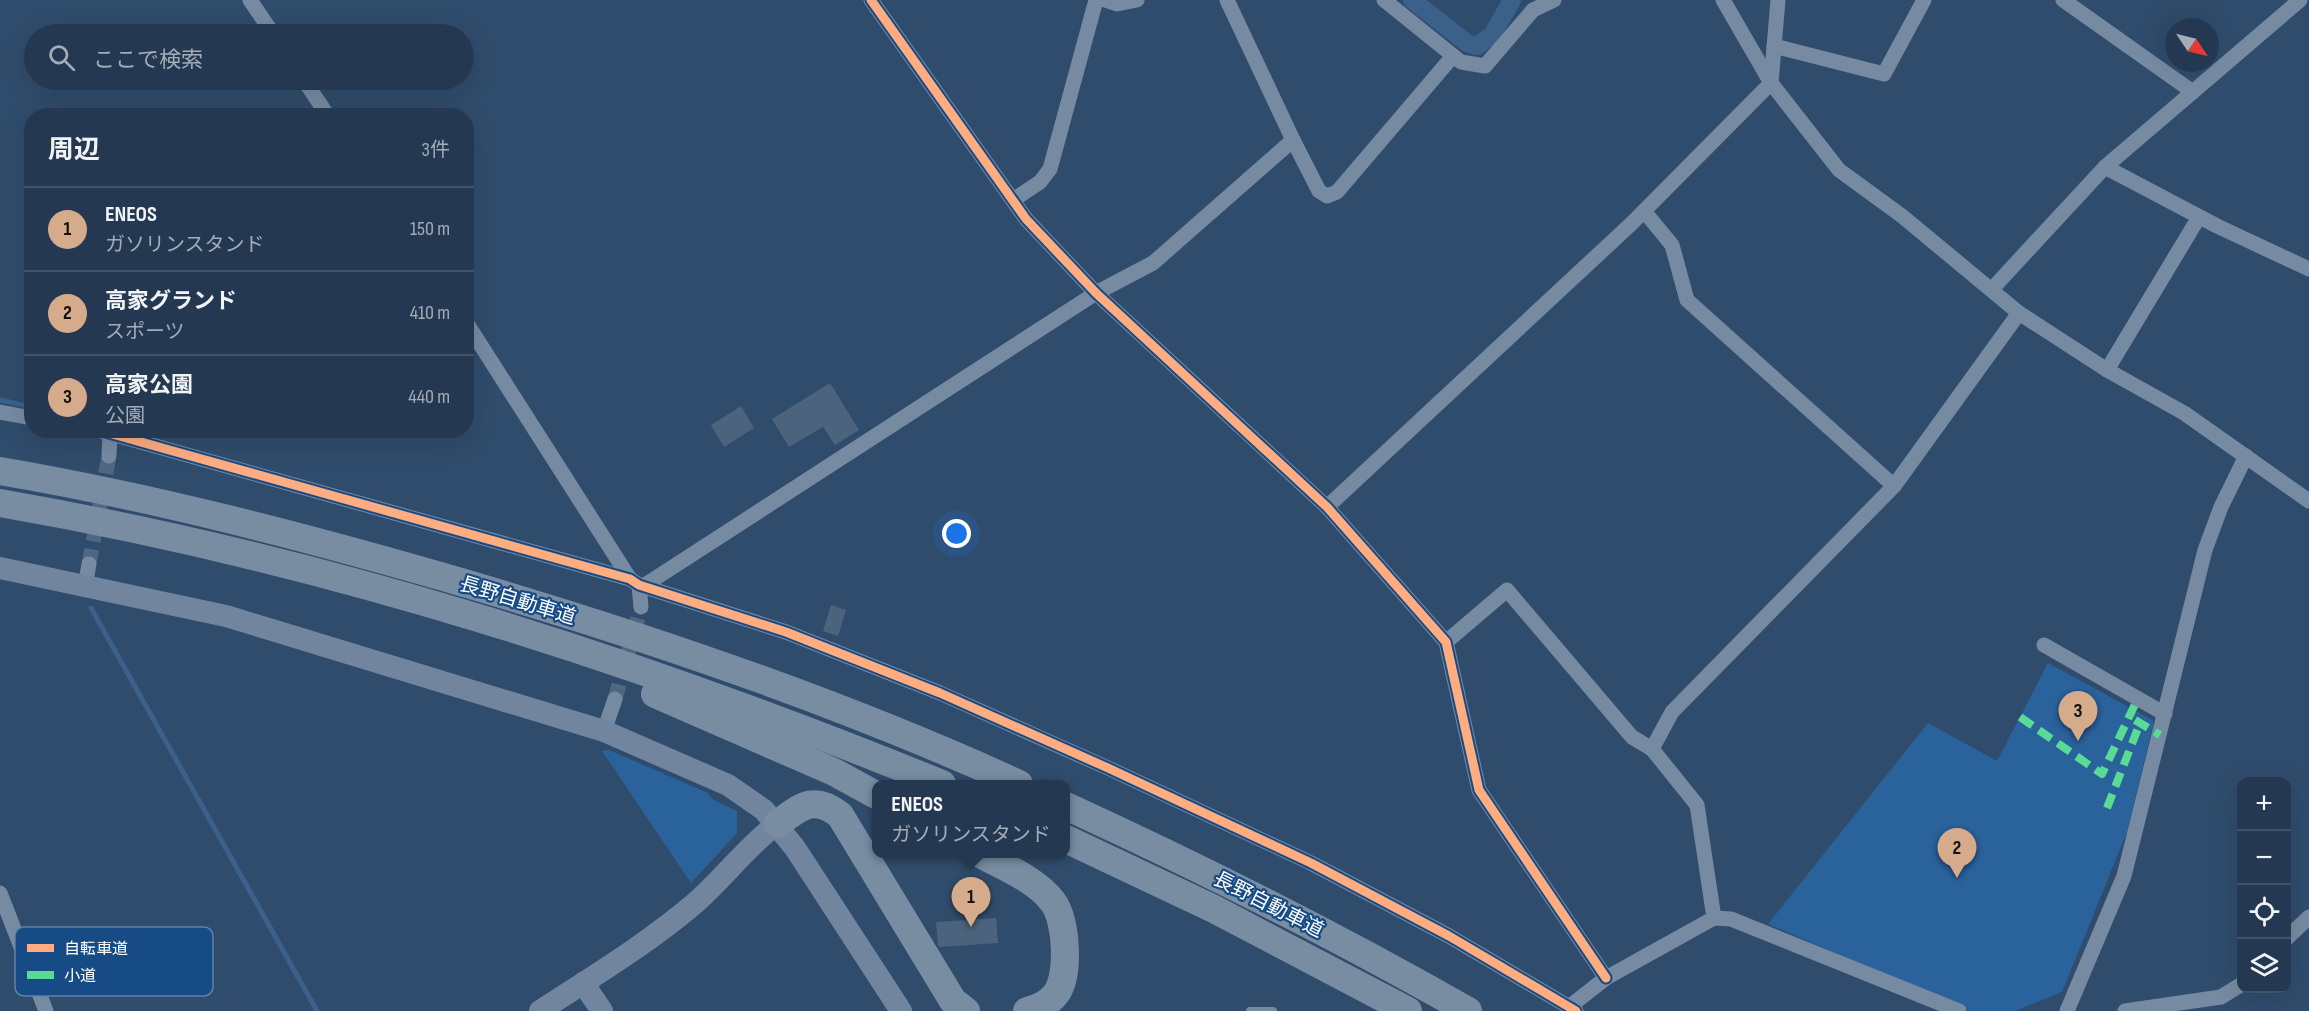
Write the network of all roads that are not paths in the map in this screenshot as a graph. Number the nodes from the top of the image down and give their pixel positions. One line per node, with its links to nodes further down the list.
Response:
1 (250, 0): 14 (street)
2 (871, 0): 23 (street)
3 (1096, 0): 23 (street)
4 (1105, 0): 5 (street)
5 (1137, 0)
6 (1227, 0): 21 (street)
7 (1384, 0): 16 (street)
8 (1554, 0): 16 (street)
9 (1723, 0): 17 (street)
10 (1778, 0): 15 (street)
11 (1924, 0): 15 (street)
12 (2063, 0): 19 (street)
13 (2300, 0): 19 (street)
14 (266, 24)
15 (1774, 46): 17 (street)
16 (1453, 56): 21 (street)
17 (1771, 83): 24 (street); 27 (street)
18 (311, 90): 20 (street)
19 (2193, 92): 22 (street)
20 (323, 108)
21 (1293, 140): 28 (street)
22 (2105, 167): 25 (street); 27 (street)
23 (1012, 200): 28 (street)
24 (1644, 211): 39 (street); 42 (street)
25 (2199, 217): 26 (street); 31 (street)
26 (2309, 269)
27 (1992, 290): 29 (street)
28 (1096, 293): 42 (street); 45 (street)
29 (2019, 313): 31 (street); 39 (street)
30 (474, 334): 45 (street)
31 (2107, 370): 37 (street)
32 (0, 412): 33 (street)
33 (24, 416)
34 (105, 438): 36 (street)
35 (125, 438): 45 (street)
36 (109, 456)
37 (2246, 456): 40 (street); 52 (street)
38 (0, 471): 56 (highway, 長野自動車道)
39 (1894, 486): 54 (street)
40 (2309, 501)
41 (0, 502): 46 (highway, 長野自動車道)
42 (1327, 507): 49 (street)
43 (89, 564): 47 (street)
44 (0, 568): 47 (street)
45 (638, 583): 48 (street); 72 (street)
46 (362, 585): 55 (highway, 長野自動車道); 57 (highway)
47 (85, 587): 53 (street)
48 (641, 607)
49 (1446, 642): 54 (street); 67 (street)
50 (2044, 645): 52 (street)
51 (615, 699): 53 (street)
52 (2165, 714): 83 (street)
53 (604, 730): 59 (street)
54 (1652, 750): 64 (street)
55 (932, 780)
56 (1010, 780)
57 (872, 793)
58 (1070, 808): 81 (highway, 長野自動車道)
59 (777, 824): 68 (street); 71 (highway); 76 (street)
60 (1070, 841): 80 (highway, 長野自動車道)
61 (987, 858): 77 (highway)
62 (0, 893): 65 (street)
63 (2309, 917): 66 (street)
64 (1714, 918): 67 (street); 82 (street)
65 (15, 931)
66 (2291, 934)
67 (1606, 978): 72 (street)
68 (583, 983): 74 (street); 75 (street)
69 (2237, 987): 84 (street)
70 (40, 996): 73 (street)
71 (959, 1008)
72 (1572, 1009)
73 (46, 1011)
74 (540, 1011)
75 (602, 1011)
76 (901, 1011)
77 (1027, 1011)
78 (1250, 1011): 79 (lane)
79 (1273, 1011)
80 (1408, 1011)
81 (1468, 1011)
82 (1959, 1011)
83 (2067, 1011)
84 (2125, 1011)

